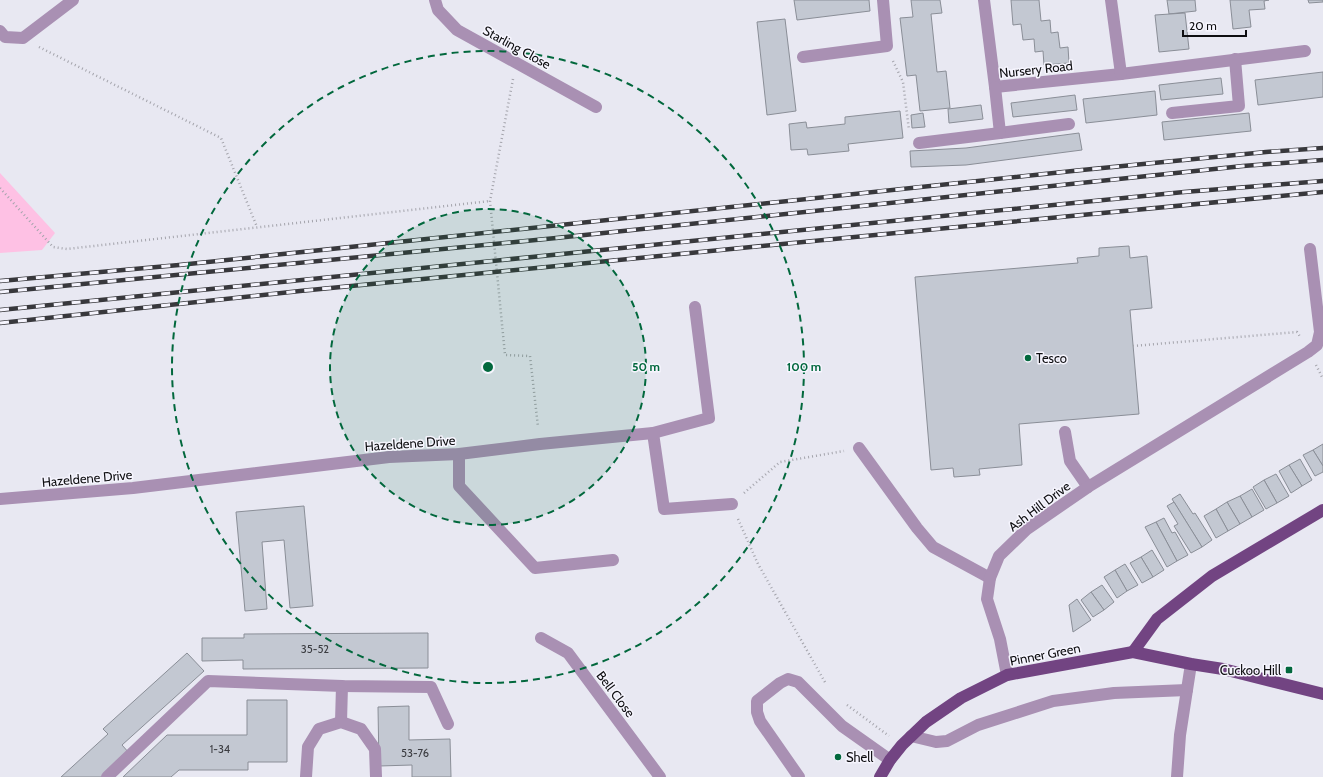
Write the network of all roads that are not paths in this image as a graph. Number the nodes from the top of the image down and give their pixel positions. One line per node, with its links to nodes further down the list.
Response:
1 (73, 0): 6 (street)
2 (435, 0): 12 (street, Starling Close)
3 (883, 0): 8 (street)
4 (984, 0): 11 (street, Nursery Road)
5 (1111, 0): 10 (street)
6 (0, 31)
7 (1305, 50): 9 (street, Nursery Road)
8 (803, 56)
9 (1235, 59): 10 (street, Nursery Road); 13 (street)
10 (1121, 74): 11 (street, Nursery Road)
11 (995, 87): 15 (street)
12 (596, 108)
13 (1172, 113)
14 (1069, 124): 15 (street)
15 (1000, 133): 16 (street)
16 (919, 143)
17 (1310, 249): 23 (street, Ash Hill Drive)
18 (695, 307): 20 (street, Hazeldene Drive)
19 (1065, 432): 23 (street)
20 (653, 433): 22 (street, Hazeldene Drive); 25 (street)
21 (859, 448): 28 (street)
22 (459, 454): 24 (street, Hazeldene Drive); 27 (street)
23 (1088, 487): 28 (street, Ash Hill Drive)
24 (0, 499)
25 (732, 504)
26 (1323, 510): 30 (main road)
27 (613, 560)
28 (990, 578): 32 (street, Ash Hill Drive)
29 (541, 638): 43 (street, Bell Close)
30 (1133, 652): 31 (main road); 32 (main road, Pinner Green)
31 (1191, 664): 34 (street); 35 (main road)
32 (1007, 675): 38 (main road, Pinner Green)
33 (342, 686): 36 (street); 37 (street); 40 (street)
34 (1187, 690): 38 (street); 46 (street)
35 (1323, 694)
36 (341, 722): 41 (street); 42 (street)
37 (448, 724)
38 (911, 736): 39 (main road, Pinner Green)
39 (890, 760): 44 (street); 45 (main road, Pinner Green)
40 (107, 777)
41 (306, 777)
42 (376, 777)
43 (660, 777)
44 (799, 777)
45 (880, 777)
46 (1177, 777)

